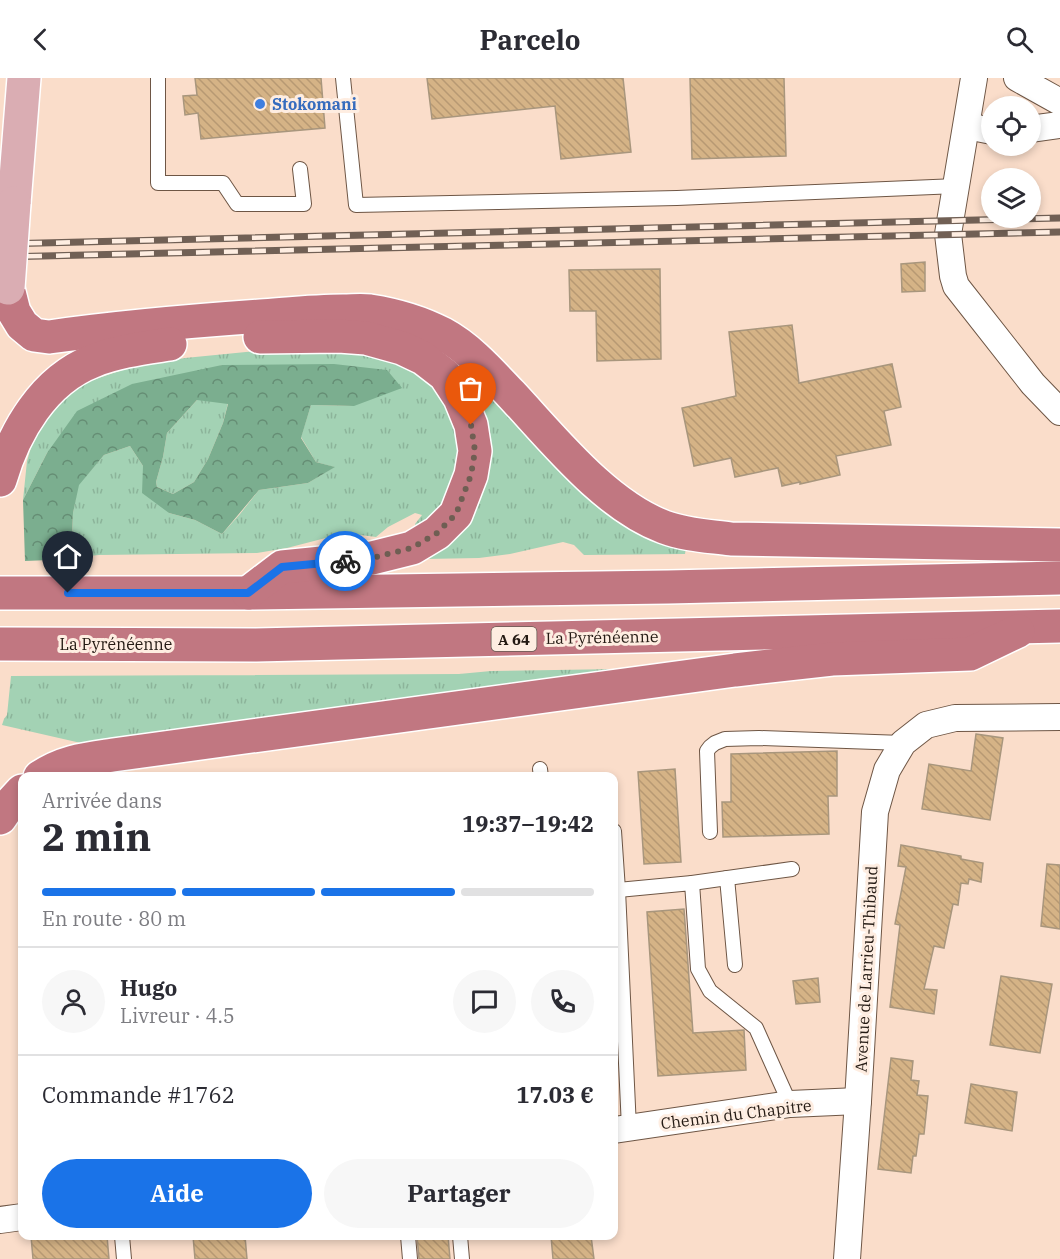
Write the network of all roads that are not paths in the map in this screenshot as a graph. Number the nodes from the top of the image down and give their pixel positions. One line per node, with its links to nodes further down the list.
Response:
1 (24, 78): 13 (main road, bridge)
2 (158, 78): 11 (lane)
3 (343, 78): 12 (lane)
4 (974, 78): 8 (street)
5 (1017, 78): 6 (street)
6 (1060, 102)
7 (1060, 125): 9 (street)
8 (967, 126): 10 (street); 12 (street)
9 (1041, 128)
10 (981, 129)
11 (300, 169)
12 (957, 186): 14 (street)
13 (4, 301): 16 (highway)
14 (1060, 412)
15 (0, 480): 19 (highway)
16 (1060, 545)
17 (1060, 578): 19 (highway)
18 (0, 593): 19 (highway)
19 (248, 593)
20 (1060, 626): 21 (highway, La Pyrénéenne / A 64)
21 (1028, 627): 22 (highway, La Pyrénéenne / A 64); 25 (highway)
22 (0, 644)
23 (1060, 717): 24 (street, Avenue de Larrieu-Thibaud)
24 (903, 743): 28 (lane); 34 (street, Avenue de Larrieu-Thibaud)
25 (47, 772)
26 (18, 795): 27 (highway)
27 (0, 818)
28 (710, 832)
29 (792, 869): 30 (lane)
30 (726, 878): 31 (lane); 33 (lane)
31 (692, 883): 32 (lane); 35 (lane)
32 (618, 890): 36 (lane)
33 (735, 965)
34 (858, 1101): 35 (street, Chemin du Chapitre); 45 (street, Avenue de Larrieu-Thibaud)
35 (790, 1104): 36 (street, Chemin du Chapitre)
36 (621, 1129)
37 (18, 1218): 38 (street)
38 (0, 1220)
39 (123, 1240): 42 (lane)
40 (408, 1240): 43 (lane)
41 (460, 1240): 44 (lane)
42 (124, 1259)
43 (410, 1259)
44 (462, 1259)
45 (847, 1259)

